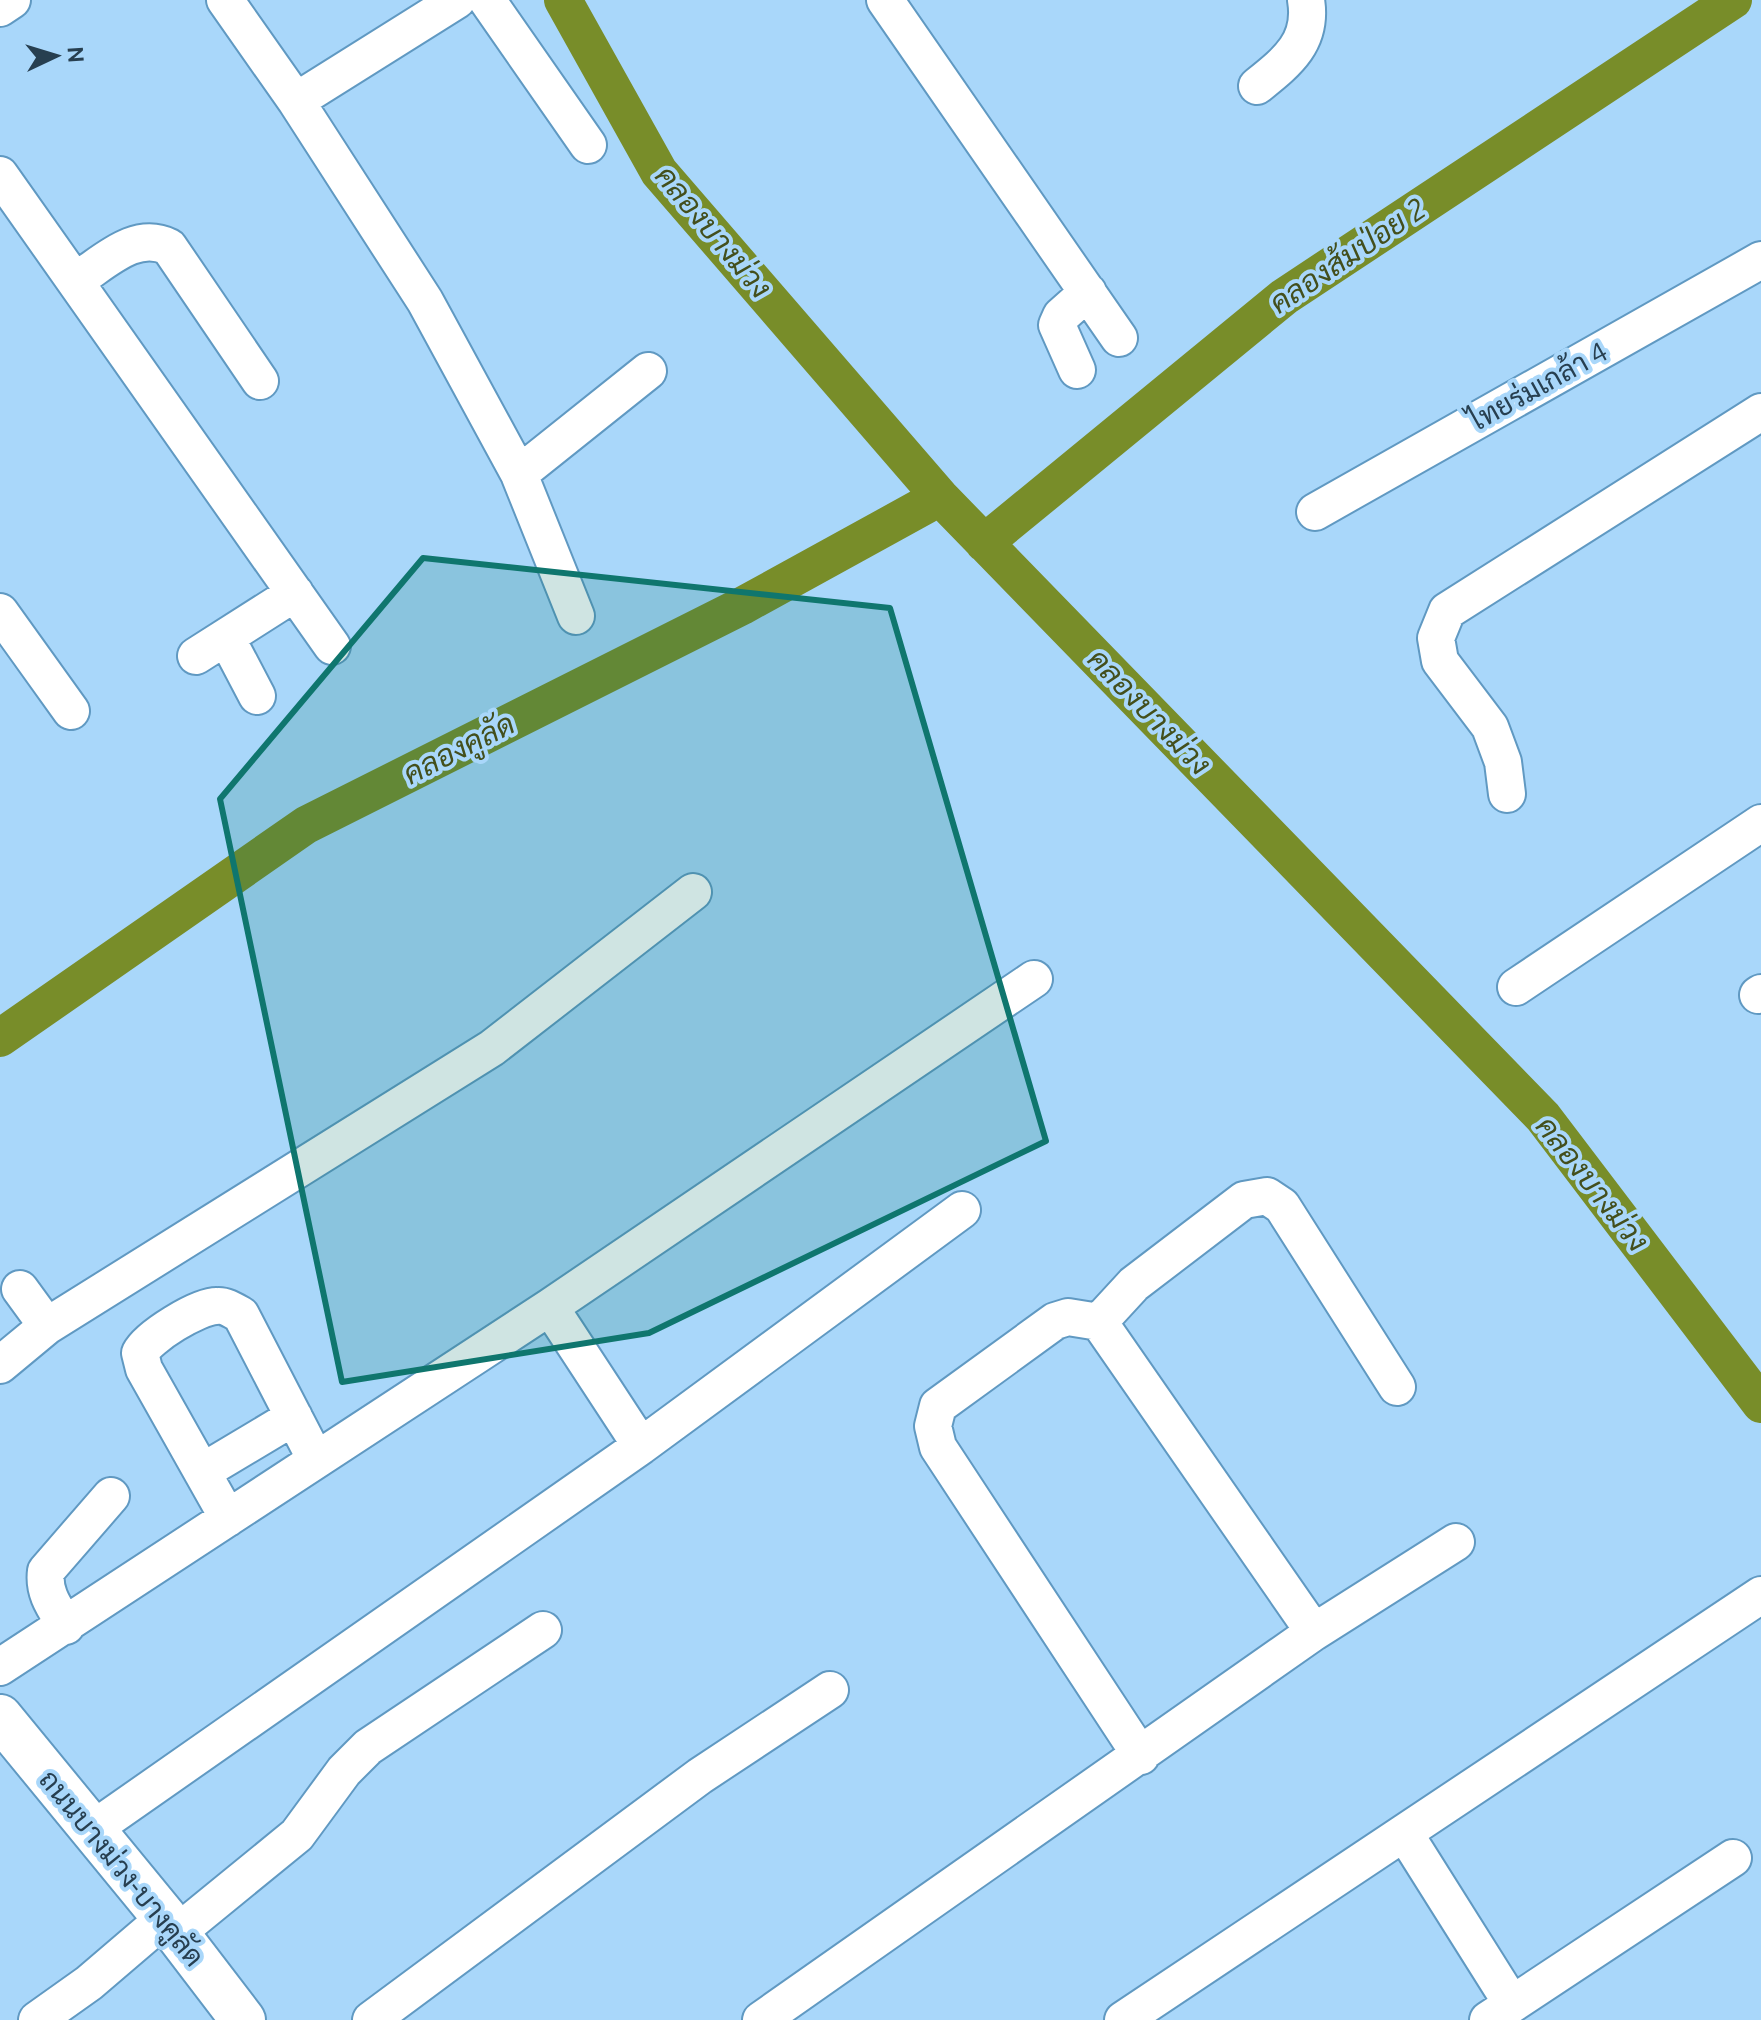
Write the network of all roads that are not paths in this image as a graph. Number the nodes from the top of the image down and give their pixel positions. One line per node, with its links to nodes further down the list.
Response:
1 (12, 0): 7 (street)
2 (225, 0): 9 (street)
3 (457, 0): 9 (street)
4 (487, 0): 10 (street)
5 (885, 0): 14 (street)
6 (1306, 0): 8 (street)
7 (0, 8)
8 (1257, 86)
9 (296, 101): 20 (street)
10 (588, 145)
11 (0, 175): 13 (street)
12 (1761, 260): 21 (street, ไทยร่มเกล้า 4)
13 (75, 281): 18 (street); 22 (street)
14 (1088, 292): 15 (street); 16 (street)
15 (1119, 338)
16 (1077, 370)
17 (648, 371): 20 (street)
18 (260, 381)
19 (1761, 412): 28 (street)
20 (519, 474): 24 (street)
21 (1315, 512)
22 (295, 593): 25 (street); 26 (street)
23 (0, 612): 27 (street)
24 (576, 616)
25 (332, 646)
26 (257, 696)
27 (71, 711)
28 (1507, 794)
29 (1761, 823): 32 (street)
30 (693, 892): 37 (street)
31 (1034, 979): 35 (street)
32 (1516, 987)
33 (962, 1210): 41 (street)
34 (20, 1289): 37 (street)
35 (550, 1307): 41 (street); 42 (street)
36 (1099, 1322): 39 (street); 50 (street); 54 (street)
37 (47, 1326): 38 (street)
38 (0, 1365)
39 (1397, 1387)
40 (294, 1417): 42 (street); 43 (street); 43 (street)
41 (641, 1446): 55 (street)
42 (316, 1460): 45 (street)
43 (202, 1472): 45 (street)
44 (111, 1496): 48 (street)
45 (228, 1518): 48 (street)
46 (1456, 1542): 50 (street)
47 (1761, 1595): 56 (street)
48 (66, 1626): 51 (street)
49 (543, 1630): 58 (street)
50 (1314, 1632): 54 (street)
51 (0, 1667)
52 (830, 1690): 62 (street)
53 (0, 1717): 55 (street, ถนนบางม่วง-บางคูลัด)
54 (1141, 1756): 63 (street)
55 (93, 1829): 58 (street, ถนนบางม่วง-บางคูลัด)
56 (1405, 1834): 59 (street); 64 (street)
57 (1733, 1858): 59 (street)
58 (171, 1926): 60 (street); 61 (street, ถนนบางม่วง-บางคูลัด)
59 (1500, 2012)
60 (37, 2020)
61 (243, 2020)
62 (371, 2020)
63 (761, 2020)
64 (1123, 2020)

